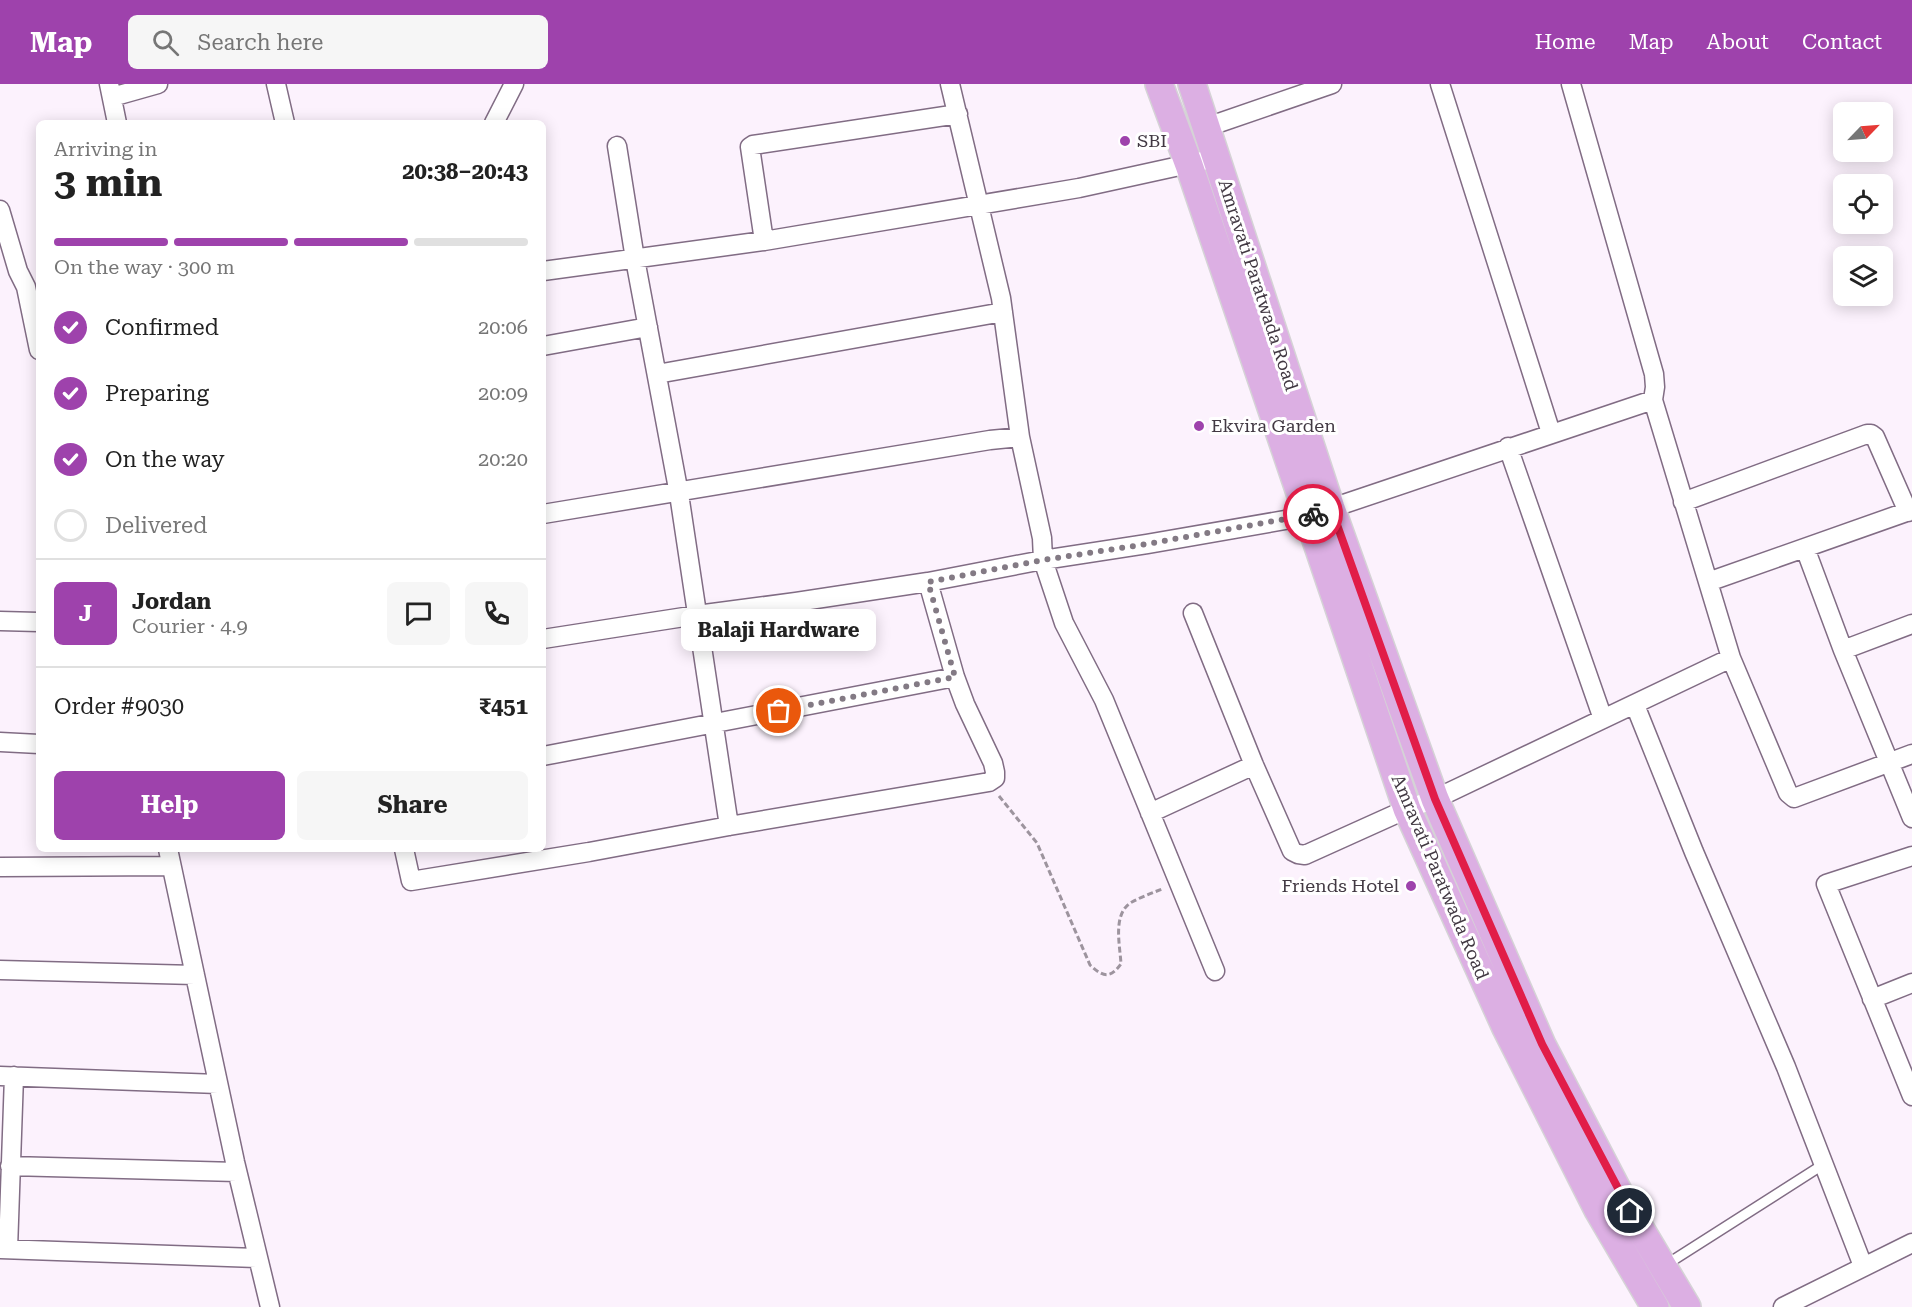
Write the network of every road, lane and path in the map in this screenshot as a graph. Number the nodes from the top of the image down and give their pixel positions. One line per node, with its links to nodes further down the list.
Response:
1 (158, 84): 10 (street)
2 (276, 84): 13 (street)
3 (514, 84): 14 (street)
4 (950, 84): 11 (street)
5 (1159, 84): 18 (main road, Amravati Paratwada Road)
6 (1192, 84): 15 (main road, Amravati Paratwada Road)
7 (1332, 84): 15 (street)
8 (1440, 84): 31 (street)
9 (1570, 84): 30 (street)
10 (110, 90): 12 (street)
11 (958, 114): 19 (street); 21 (street)
12 (116, 120)
13 (284, 120)
14 (496, 120)
15 (1207, 127): 17 (main road, Amravati Paratwada Road)
16 (617, 146): 22 (street)
17 (1216, 158): 18 (street); 37 (main road, Amravati Paratwada Road)
18 (1189, 165): 19 (street); 37 (main road, Amravati Paratwada Road)
19 (978, 205): 21 (street); 25 (street)
20 (0, 210): 23 (street)
21 (764, 241): 22 (street)
22 (635, 259): 24 (street); 26 (street)
23 (9, 271): 27 (street)
24 (546, 271)
25 (1003, 312): 29 (street); 32 (street)
26 (648, 327): 28 (street); 29 (street)
27 (36, 335)
28 (546, 345)
29 (657, 374): 34 (street)
30 (1653, 400): 31 (street); 35 (street)
31 (1551, 433): 33 (street)
32 (1020, 437): 34 (street); 40 (street)
33 (1508, 447): 37 (street); 53 (street)
34 (678, 492): 38 (street); 44 (street)
35 (1683, 502): 36 (street); 42 (street)
36 (1910, 511): 39 (street)
37 (1319, 512): 40 (street); 62 (main road, Amravati Paratwada Road); 63 (main road, Amravati Paratwada Road)
38 (546, 514)
39 (1804, 548): 42 (street); 49 (street)
40 (1043, 560): 41 (street); 64 (street)
41 (928, 582): 44 (street); 51 (street)
42 (1708, 582): 50 (street)
43 (1193, 613): 60 (street)
44 (697, 615): 48 (street); 54 (street)
45 (0, 621): 46 (street)
46 (36, 622)
47 (1912, 624): 49 (street)
48 (546, 634)
49 (1843, 650): 59 (street)
50 (1731, 658): 52 (street); 59 (street)
51 (955, 677): 54 (street); 61 (street)
52 (1635, 705): 53 (street); 80 (street)
53 (1604, 719): 62 (street)
54 (713, 723): 58 (street); 66 (street)
55 (0, 742): 56 (street)
56 (36, 744)
57 (1912, 754): 59 (street)
58 (546, 755)
59 (1890, 762): 65 (street)
60 (1254, 765): 63 (street); 64 (street)
61 (989, 782): 66 (street); 71 (path)
62 (1435, 799): 63 (street); 87 (main road, Amravati Paratwada Road)
63 (1407, 809): 89 (main road, Amravati Paratwada Road)
64 (1150, 813): 71 (street)
65 (1912, 818)
66 (729, 826): 67 (street)
67 (405, 852)
68 (1912, 856): 76 (street)
69 (170, 857): 70 (street); 74 (street)
70 (0, 867)
71 (1178, 882): 73 (street)
72 (0, 970): 74 (street)
73 (1215, 971)
74 (195, 975): 78 (street)
75 (1912, 983): 76 (street)
76 (1872, 999): 79 (street)
77 (7, 1076): 78 (street); 81 (street)
78 (218, 1084): 82 (street)
79 (1912, 1096)
80 (1824, 1164): 86 (street); 87 (lane)
81 (10, 1166): 82 (street); 84 (street)
82 (237, 1172): 85 (street)
83 (1912, 1243): 86 (street)
84 (4, 1249): 85 (street)
85 (258, 1258): 88 (street)
86 (1863, 1266): 91 (street)
87 (1663, 1267): 90 (main road, Amravati Paratwada Road)
88 (270, 1307)
89 (1654, 1307)
90 (1687, 1307)
91 (1783, 1307)

